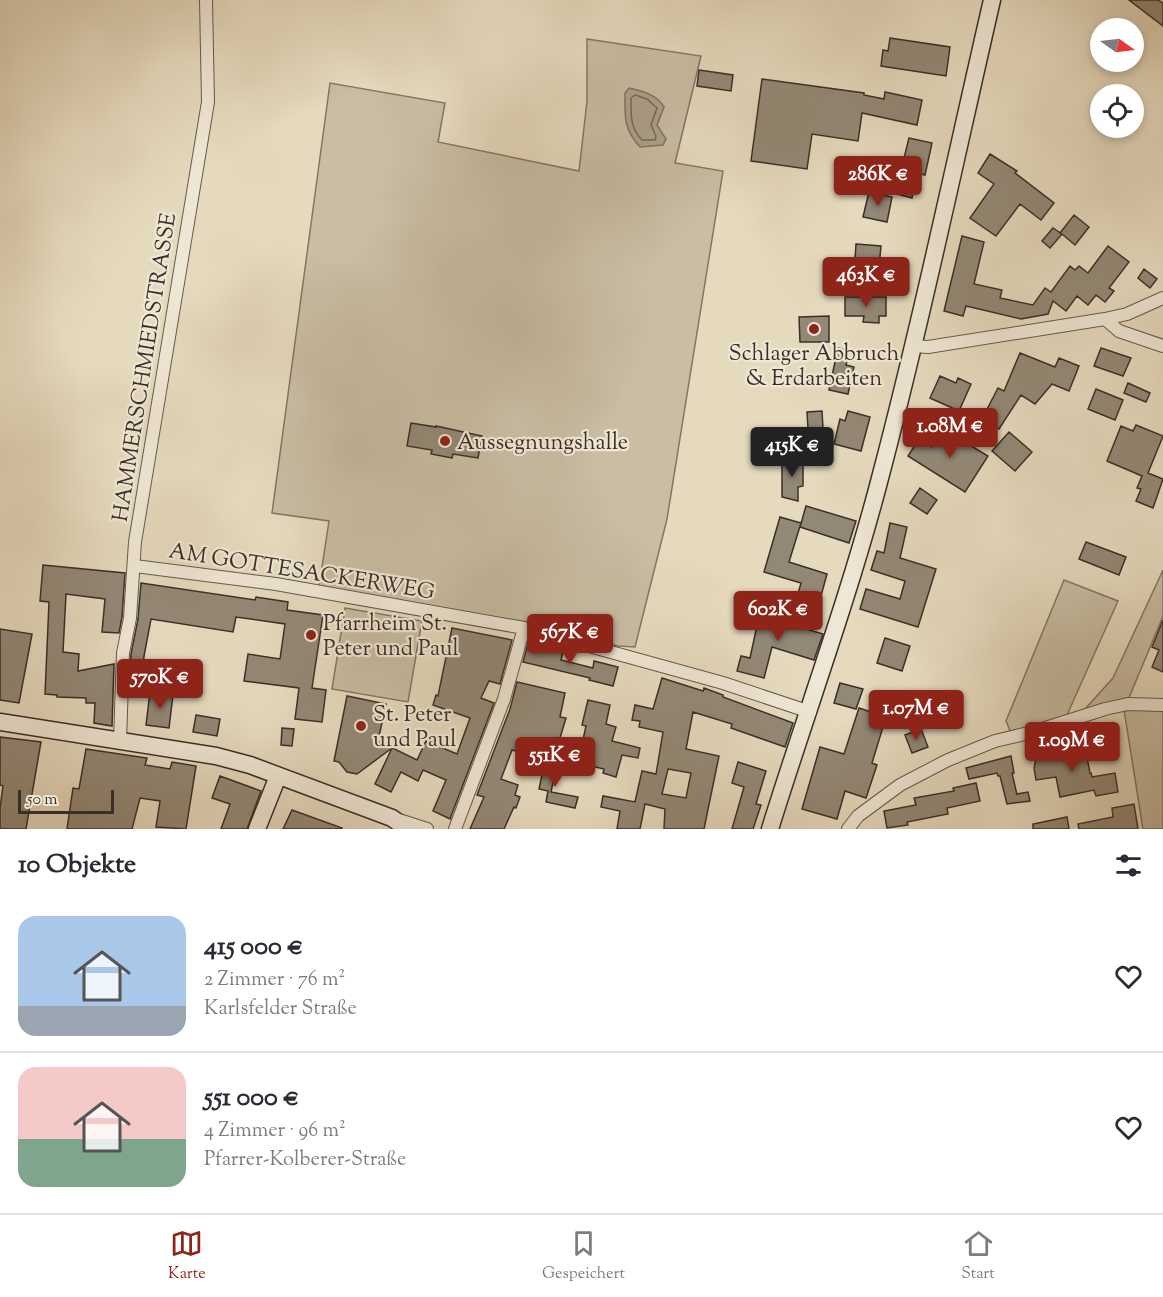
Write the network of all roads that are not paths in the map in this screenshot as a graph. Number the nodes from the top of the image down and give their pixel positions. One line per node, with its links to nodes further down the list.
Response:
1 (206, 0): 7 (street, HAMMERSCHMIEDSTRASSE)
2 (992, 0): 5 (street)
3 (1163, 298): 4 (street)
4 (1105, 319): 5 (street); 6 (street)
5 (913, 346): 10 (street)
6 (1163, 346)
7 (135, 566): 8 (street, AM GOTTESACKERWEG); 12 (street, HAMMERSCHMIEDSTRASSE)
8 (524, 628): 10 (street, AM GOTTESACKERWEG); 18 (street)
9 (1163, 705): 20 (street)
10 (810, 712): 19 (street)
11 (0, 722): 12 (street)
12 (120, 741): 13 (street)
13 (278, 776): 14 (street); 15 (street)
14 (392, 818): 16 (street); 17 (street)
15 (257, 829)
16 (406, 829)
17 (427, 829)
18 (455, 829)
19 (770, 829)
20 (848, 829)

